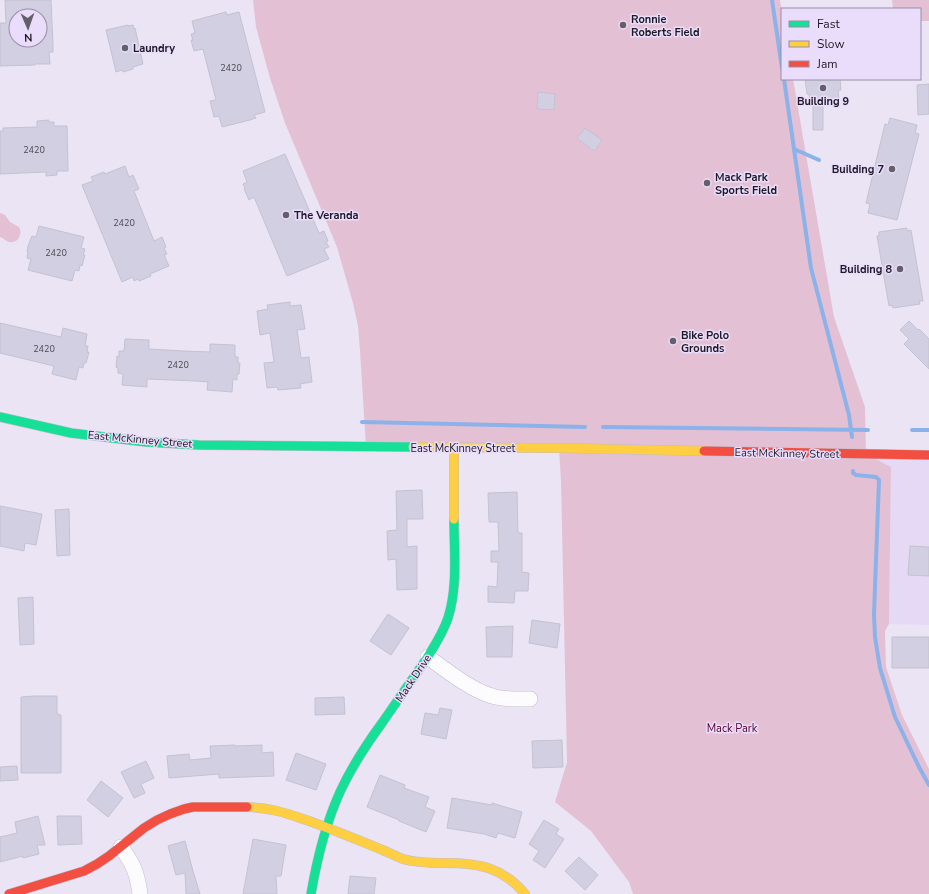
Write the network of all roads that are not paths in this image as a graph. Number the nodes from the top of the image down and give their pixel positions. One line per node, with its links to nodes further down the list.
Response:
1 (0, 416): 2 (street, East McKinney Street)
2 (454, 447): 3 (street, East McKinney Street); 4 (street, Mack Drive)
3 (929, 456)
4 (428, 657): 5 (street); 6 (street, Mack Drive)
5 (530, 700)
6 (326, 828): 7 (street); 10 (street, Mack Drive); 11 (street)
7 (121, 847): 8 (street); 9 (street)
8 (9, 894)
9 (140, 894)
10 (311, 894)
11 (525, 894)

